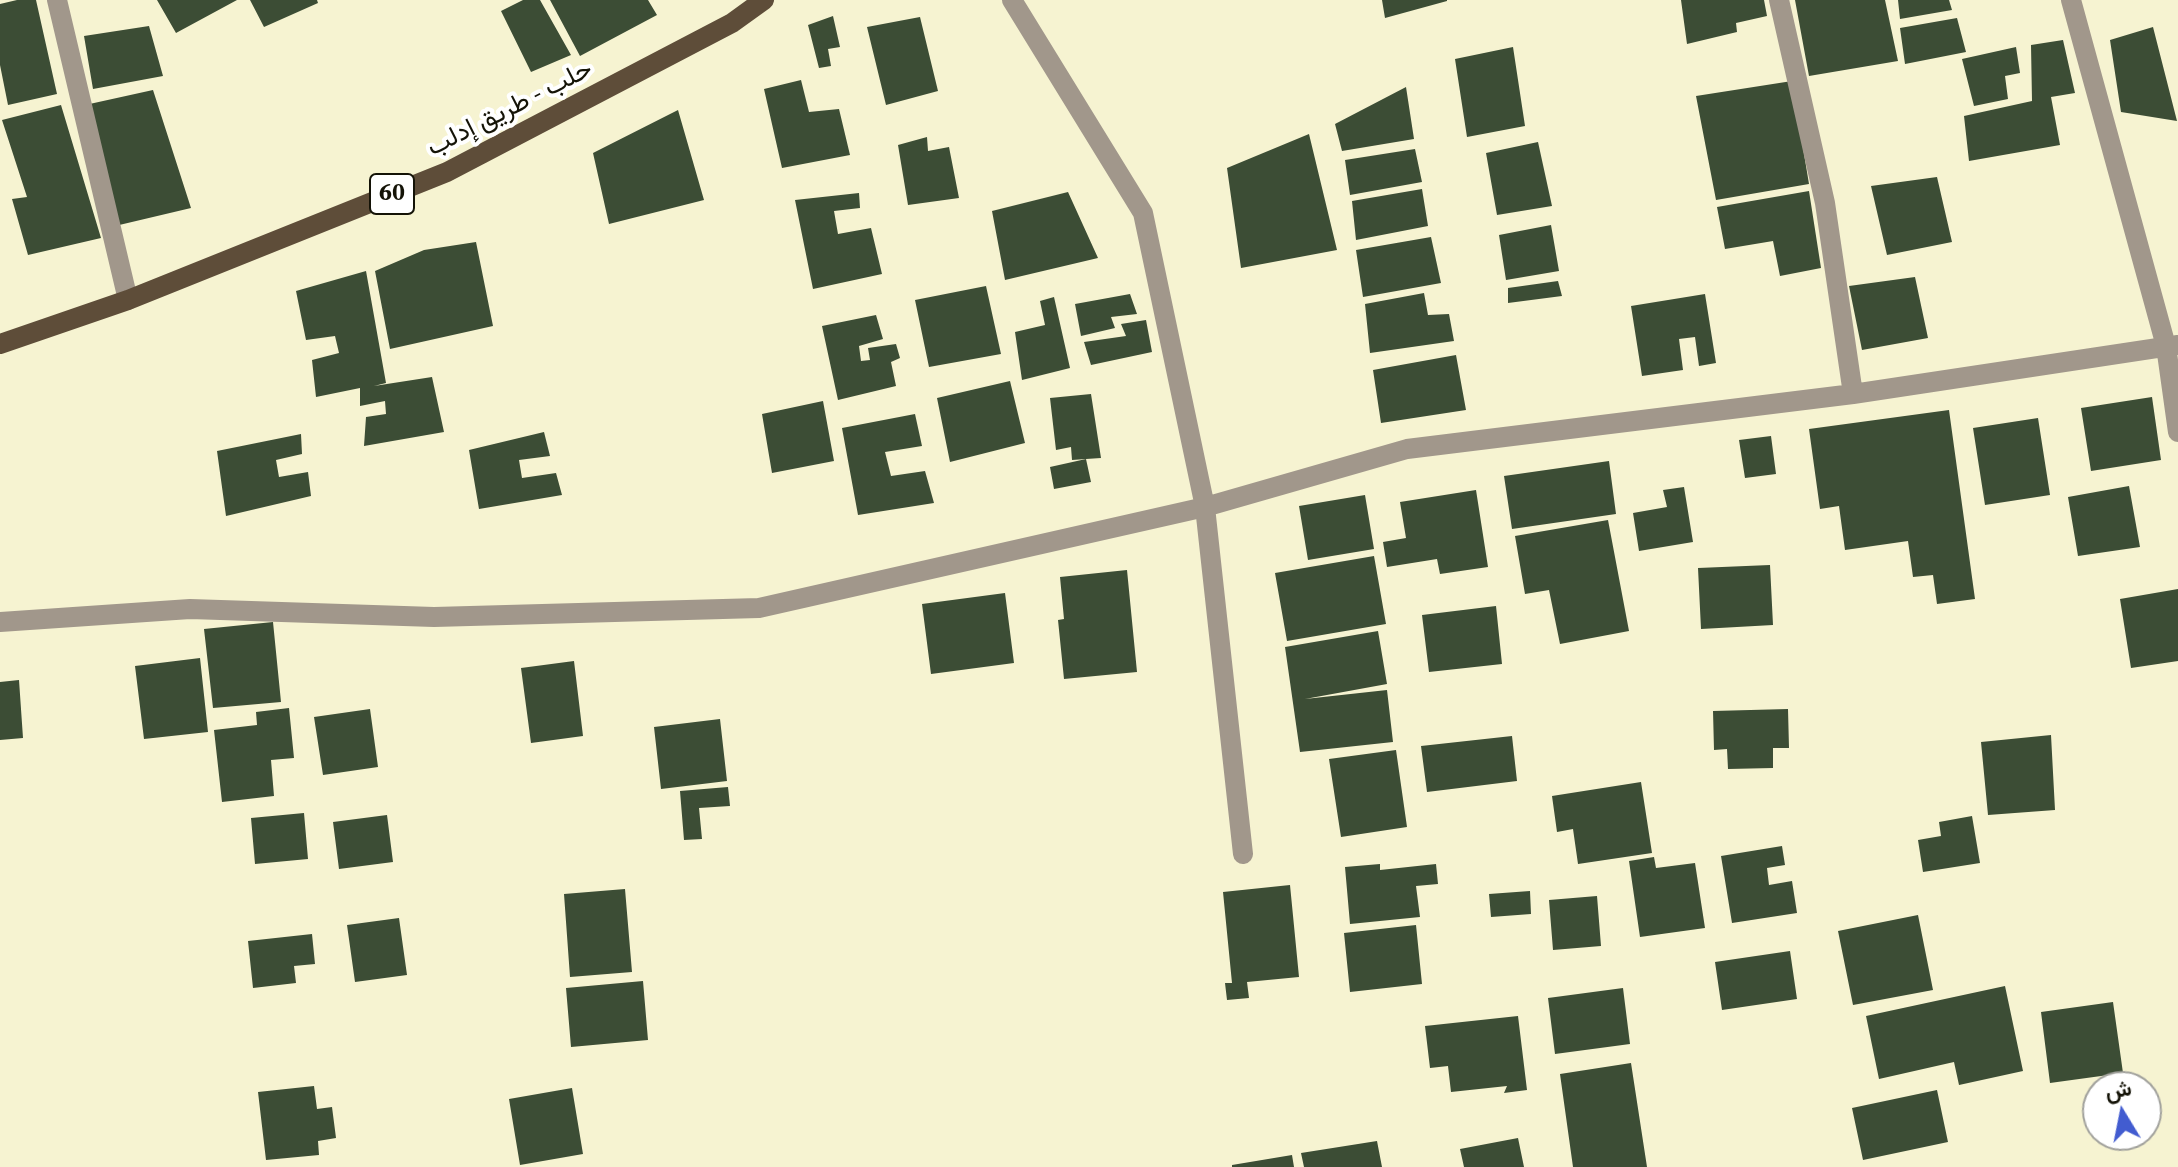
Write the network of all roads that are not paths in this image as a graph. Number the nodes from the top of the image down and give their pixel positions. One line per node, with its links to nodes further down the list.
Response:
1 (57, 0): 6 (street)
2 (764, 0): 6 (main road, حلب - طريق إدلب / 60)
3 (1012, 0): 11 (street)
4 (1779, 0): 9 (street)
5 (2071, 0): 8 (street)
6 (128, 300): 7 (main road, حلب - طريق إدلب / 60)
7 (0, 344)
8 (2172, 345): 9 (street); 10 (street)
9 (1853, 394): 11 (street)
10 (2178, 432)
11 (1205, 507): 12 (street); 13 (street)
12 (0, 622)
13 (1243, 854)

